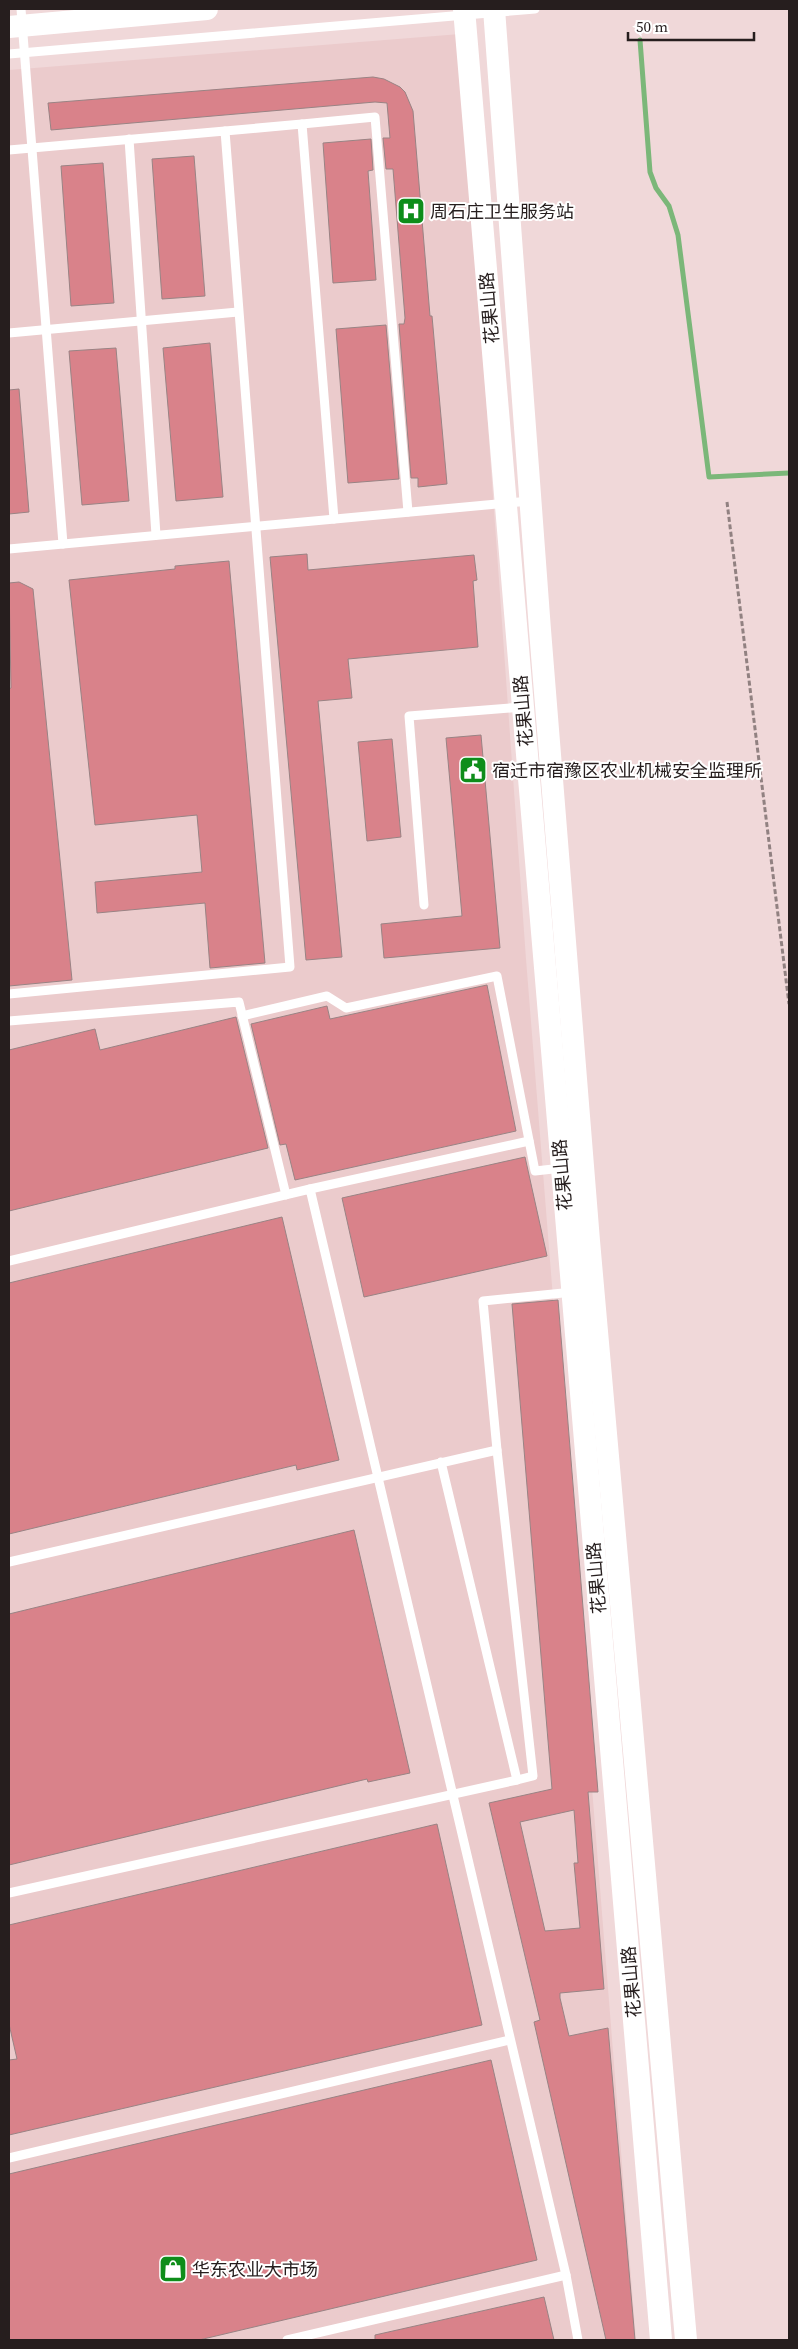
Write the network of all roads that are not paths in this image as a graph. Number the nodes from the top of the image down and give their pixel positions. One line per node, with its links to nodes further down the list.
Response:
1 (207, 9): 5 (street)
2 (535, 9): 3 (lane)
3 (494, 10): 4 (lane); 17 (street, 花果山路)
4 (464, 12): 6 (lane); 18 (street, 花果山路)
5 (17, 20): 6 (lane)
6 (24, 52): 7 (lane); 11 (lane)
7 (9, 54)
8 (302, 124): 9 (lane); 19 (lane); 20 (lane)
9 (225, 131): 10 (lane); 13 (lane)
10 (129, 139): 11 (lane); 14 (lane)
11 (30, 148): 12 (lane); 15 (lane)
12 (9, 150)
13 (238, 312): 14 (lane); 21 (lane)
14 (141, 321): 15 (lane); 22 (lane)
15 (46, 329): 16 (lane); 23 (lane)
16 (9, 333)
17 (530, 501): 18 (lane); 31 (street, 花果山路)
18 (505, 503): 19 (lane); 25 (street, 花果山路)
19 (408, 512): 20 (lane)
20 (334, 519): 21 (lane)
21 (255, 526): 22 (lane); 27 (lane)
22 (156, 536): 23 (lane)
23 (63, 544): 24 (lane)
24 (9, 549)
25 (522, 707): 26 (lane); 31 (street, 花果山路)
26 (424, 905)
27 (9, 994)
28 (242, 1016): 29 (lane); 30 (lane); 33 (lane)
29 (9, 1021)
30 (528, 1141): 31 (lane); 32 (lane)
31 (572, 1167): 35 (street, 花果山路)
32 (310, 1190): 33 (lane); 38 (lane)
33 (286, 1195): 34 (lane)
34 (9, 1261)
35 (582, 1292): 36 (lane); 48 (street, 花果山路); 49 (street, 花果山路)
36 (497, 1450): 37 (lane); 40 (lane)
37 (441, 1462): 38 (lane); 40 (lane)
38 (377, 1476): 39 (lane); 41 (lane)
39 (9, 1562)
40 (517, 1780): 41 (lane)
41 (452, 1794): 42 (lane); 43 (lane)
42 (9, 1893)
43 (510, 2040): 44 (lane); 45 (lane)
44 (9, 2158)
45 (566, 2275): 46 (lane); 47 (lane)
46 (287, 2340)
47 (578, 2340)
48 (661, 2340)
49 (686, 2340)

